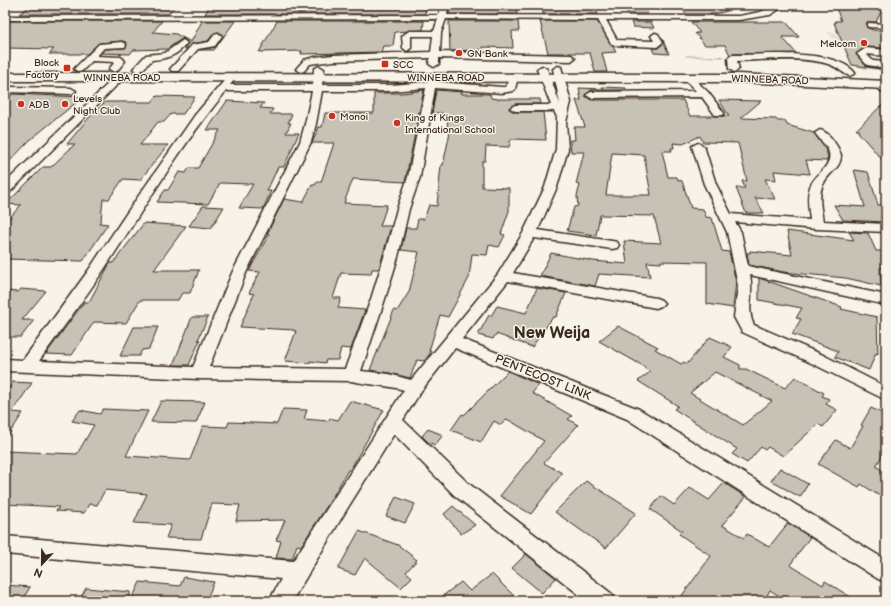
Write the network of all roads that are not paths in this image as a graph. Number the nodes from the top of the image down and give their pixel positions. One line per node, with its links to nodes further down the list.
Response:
1 (445, 5): 4 (street)
2 (782, 5): 5 (street)
3 (5, 18): 4 (street)
4 (442, 18): 5 (street); 8 (street)
5 (601, 18): 10 (street)
6 (871, 25): 7 (street)
7 (886, 26)
8 (437, 33): 13 (street); 23 (street)
9 (218, 36): 21 (street)
10 (655, 36)
11 (183, 43): 20 (street)
12 (122, 45): 16 (street)
13 (407, 48)
14 (876, 52): 15 (street); 32 (street); 32 (street)
15 (886, 53)
16 (90, 58): 19 (street); 24 (street)
17 (571, 58): 23 (street)
18 (5, 69): 19 (highway, WINNEBA ROAD)
19 (79, 69): 24 (highway, WINNEBA ROAD)
20 (138, 69): 21 (highway, WINNEBA ROAD); 24 (highway, WINNEBA ROAD)
21 (175, 69): 22 (highway, WINNEBA ROAD)
22 (301, 69): 23 (street); 30 (highway, WINNEBA ROAD)
23 (434, 72): 25 (highway, WINNEBA ROAD); 30 (highway, WINNEBA ROAD); 31 (highway, WINNEBA ROAD); 58 (street)
24 (117, 73): 28 (highway, WINNEBA ROAD); 33 (highway, WINNEBA ROAD); 44 (street)
25 (544, 73): 26 (highway, WINNEBA ROAD); 31 (highway, WINNEBA ROAD); 36 (street)
26 (560, 73): 27 (highway, WINNEBA ROAD); 29 (highway, WINNEBA ROAD); 36 (street)
27 (696, 75): 29 (highway, WINNEBA ROAD); 32 (highway, WINNEBA ROAD); 32 (highway, WINNEBA ROAD); 37 (street)
28 (232, 77): 30 (highway, WINNEBA ROAD); 34 (street)
29 (586, 77): 36 (highway)
30 (318, 78): 34 (street); 57 (street)
31 (517, 78): 36 (highway)
32 (884, 78)
33 (7, 87): 35 (street)
34 (224, 88): 56 (street)
35 (71, 91)
36 (558, 92): 40 (street)
37 (705, 94): 38 (street); 41 (street)
38 (591, 95)
39 (515, 108): 40 (street)
40 (560, 113): 48 (street)
41 (719, 113)
42 (820, 133): 46 (street)
43 (698, 146): 45 (street)
44 (5, 190)
45 (727, 217): 46 (street); 50 (street)
46 (817, 225): 47 (street)
47 (886, 228)
48 (530, 233): 49 (street); 51 (street)
49 (612, 245)
50 (743, 269): 52 (street); 60 (street)
51 (504, 276): 53 (street); 54 (street)
52 (886, 300)
53 (656, 302)
54 (452, 341): 59 (street); 64 (street, PENTECOST LINK)
55 (5, 365): 56 (street)
56 (27, 366): 57 (street)
57 (199, 373): 58 (street)
58 (351, 375): 59 (street)
59 (415, 387): 61 (street)
60 (886, 394)
61 (393, 422): 63 (street); 66 (street)
62 (5, 545): 63 (street)
63 (299, 571): 65 (street)
64 (886, 572)
65 (280, 601)
66 (604, 601)

